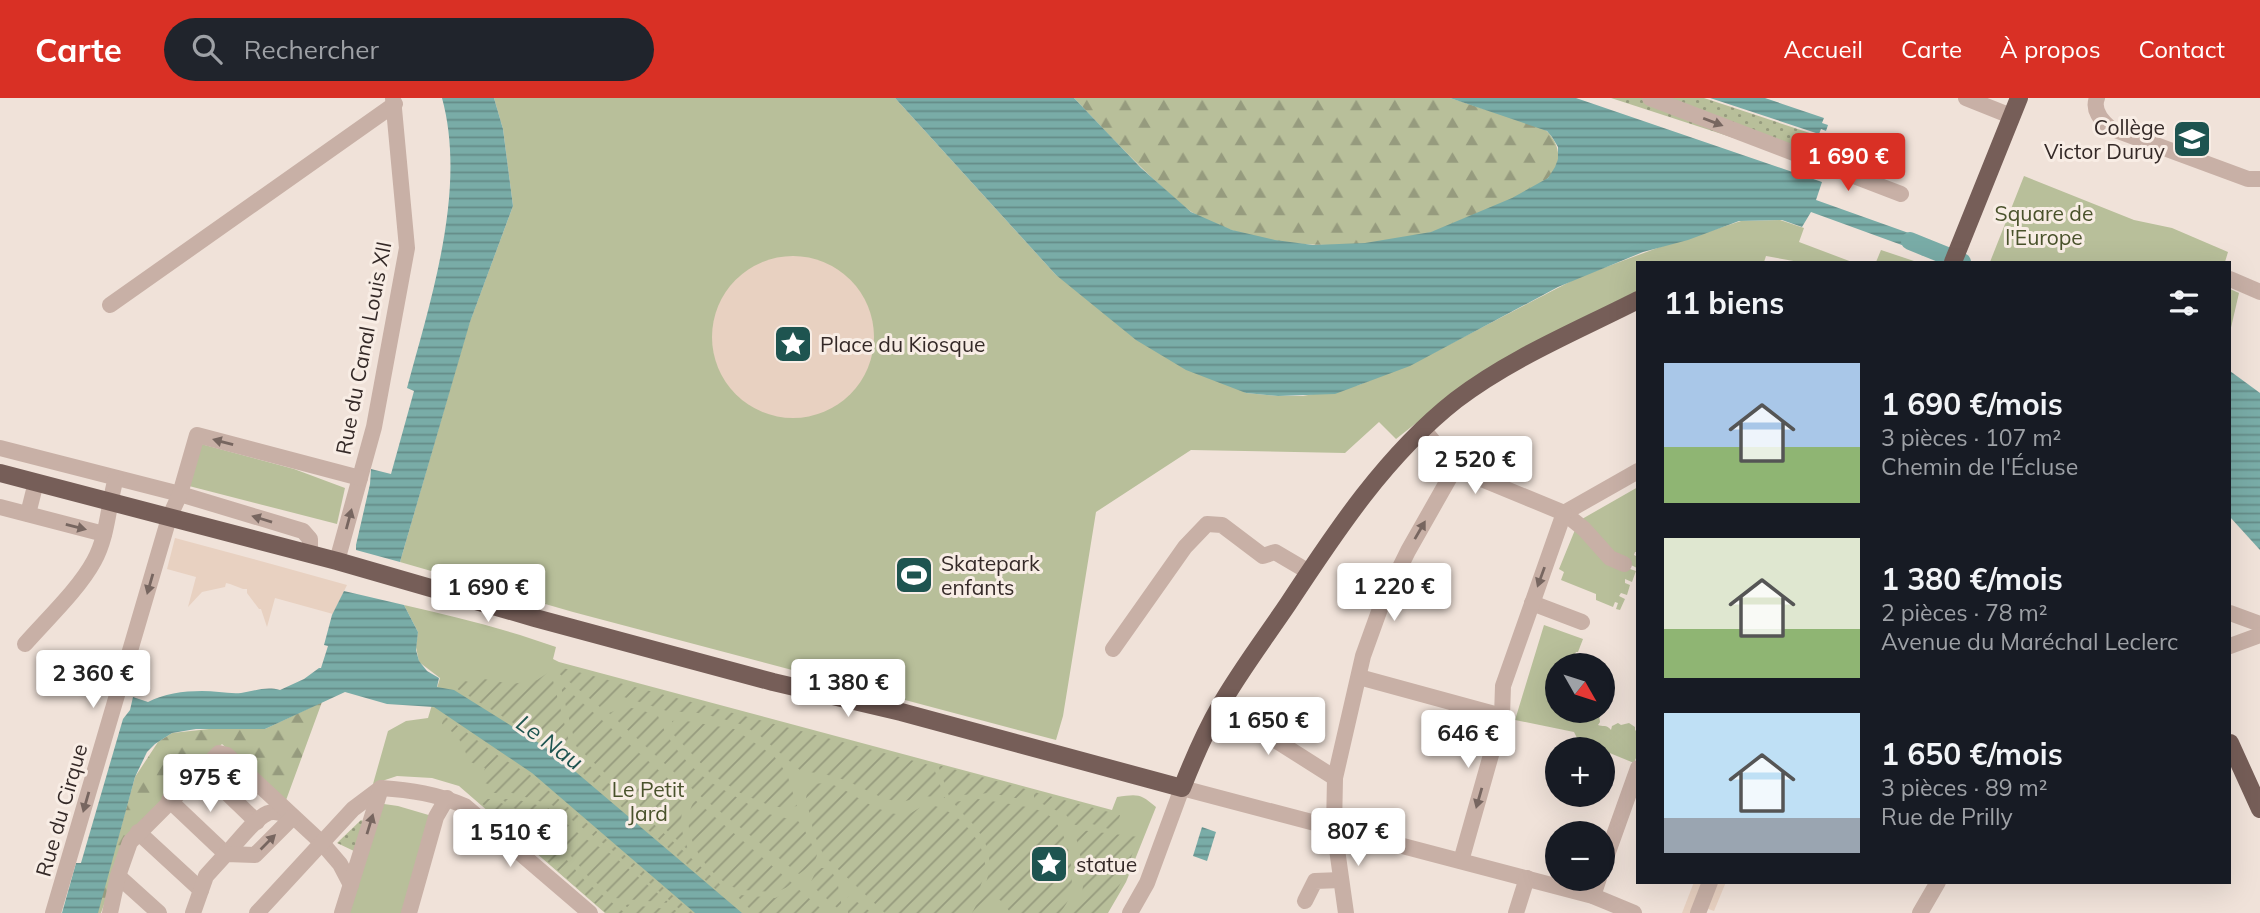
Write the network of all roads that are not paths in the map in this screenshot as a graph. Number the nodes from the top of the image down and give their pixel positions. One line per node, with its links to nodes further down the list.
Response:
1 (1650, 98): 8 (street, one-way to 8)
2 (1966, 98): 6 (street)
3 (2019, 98): 6 (main road)
4 (2097, 98): 7 (street)
5 (394, 101): 13 (street); 22 (street, Rue du Canal Louis XII)
6 (2011, 116): 9 (main road)
7 (2260, 179)
8 (1901, 194)
9 (1953, 261)
10 (2231, 278): 11 (street)
11 (2260, 292)
12 (1636, 301): 14 (main road)
13 (110, 304)
14 (1424, 430): 18 (street); 34 (main road)
15 (0, 448): 16 (street)
16 (20, 453): 17 (street); 20 (street)
17 (59, 463): 21 (street); 23 (street)
18 (1455, 468): 27 (street); 43 (street, one-way to 18)
19 (1636, 472): 27 (street)
20 (7, 474): 23 (main road)
21 (116, 478): 24 (street); 25 (street)
22 (360, 478): 24 (street, Rue du Cirque, one-way to 24); 32 (street, Rue du Canal Louis XII, one-way to 22)
23 (44, 484): 25 (main road); 28 (street)
24 (180, 494): 29 (street, Rue du Cirque); 31 (street, one-way to 24)
25 (109, 501): 29 (main road); 30 (street)
26 (0, 507): 28 (street)
27 (1564, 513): 33 (street); 35 (street, one-way to 35)
28 (28, 514): 30 (street, one-way to 30)
29 (169, 518): 31 (main road); 75 (street, Rue du Cirque, one-way to 75)
30 (104, 534): 40 (street)
31 (310, 554): 32 (main road)
32 (337, 561): 51 (main road)
33 (1625, 564)
34 (1309, 572): 42 (street); 44 (main road)
35 (1532, 603): 37 (street); 45 (street)
36 (2231, 613): 38 (street)
37 (1582, 622)
38 (2260, 624)
39 (2260, 635): 41 (street)
40 (25, 644)
41 (2231, 646)
42 (1113, 649)
43 (1359, 677): 45 (street); 49 (street)
44 (1220, 705): 49 (street); 51 (main road)
45 (1502, 716): 64 (street, one-way to 64)
46 (2231, 745): 55 (main road)
47 (202, 769): 52 (street); 54 (street); 57 (street)
48 (1636, 774): 60 (street)
49 (1335, 778): 58 (street)
50 (381, 788): 53 (street); 61 (street); 63 (street, one-way to 50)
51 (1182, 788): 58 (street); 83 (street)
52 (268, 795): 56 (street); 57 (street)
53 (447, 798): 81 (street); 82 (street)
54 (169, 800): 59 (street); 62 (street)
55 (2260, 809)
56 (293, 817): 57 (street); 61 (street); 62 (street, one-way to 56)
57 (258, 821): 62 (street)
58 (1334, 828): 64 (street); 67 (street)
59 (138, 832): 65 (street); 71 (street)
60 (1615, 832)
61 (321, 842): 63 (street); 70 (street); 79 (street)
62 (226, 854): 71 (street)
63 (359, 860): 70 (street)
64 (1461, 861): 66 (street)
65 (118, 876): 76 (street); 77 (street)
66 (1527, 878): 73 (street); 85 (street)
67 (1341, 880): 74 (street); 84 (street)
68 (1709, 884): 87 (street)
69 (1937, 884): 88 (street)
70 (351, 885): 80 (street)
71 (201, 890): 78 (street)
72 (1594, 891): 73 (street)
73 (1592, 896): 86 (street)
74 (1305, 901)
75 (53, 913)
76 (110, 913)
77 (159, 913)
78 (193, 913)
79 (257, 913)
80 (342, 913)
81 (409, 913)
82 (590, 913)
83 (1130, 913)
84 (1346, 913)
85 (1516, 913)
86 (1634, 913)
87 (1698, 913)
88 (1920, 913)

